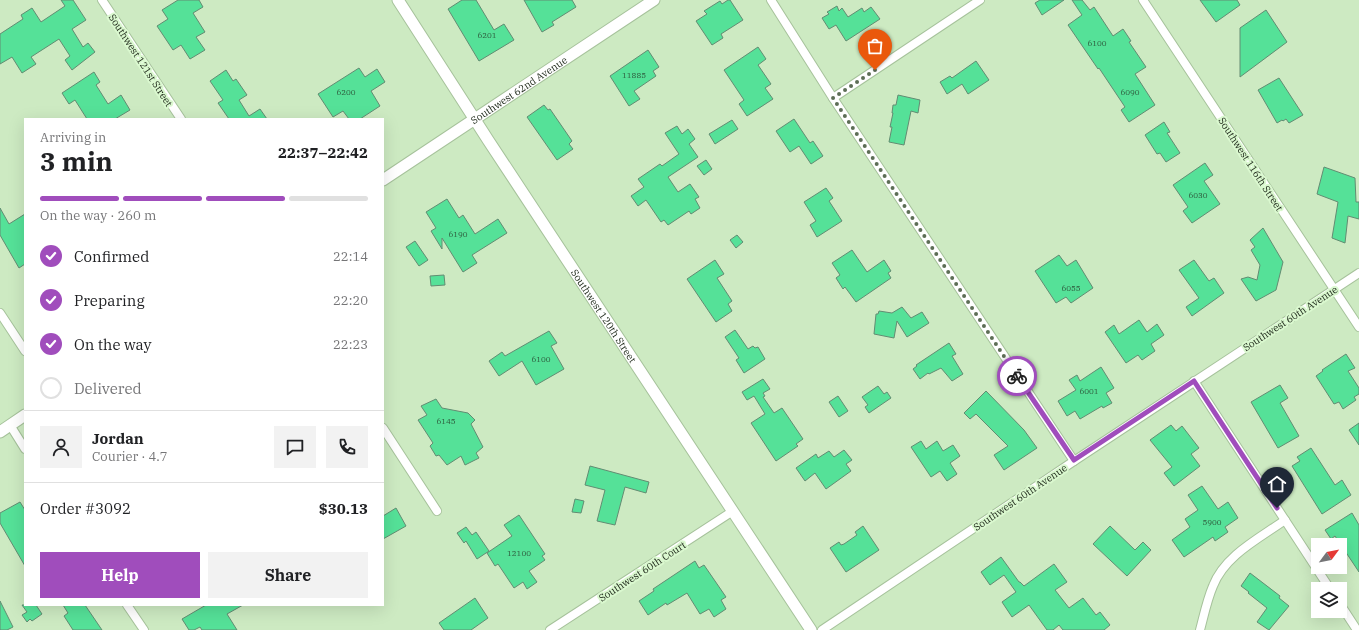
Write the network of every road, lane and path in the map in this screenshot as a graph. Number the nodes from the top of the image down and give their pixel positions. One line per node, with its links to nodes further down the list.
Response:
1 (102, 0): 8 (street, Southwest 121st Street)
2 (398, 0): 9 (street, Southwest 120th Street)
3 (654, 0): 9 (street, Southwest 62nd Avenue)
4 (771, 0): 7 (street)
5 (980, 0): 7 (street)
6 (1143, 0): 12 (street, Southwest 116th Street)
7 (833, 98): 22 (street)
8 (179, 118)
9 (475, 119): 10 (street, Southwest 62nd Avenue); 24 (street, Southwest 120th Street)
10 (384, 179)
11 (1359, 273): 12 (street, Southwest 60th Avenue)
12 (1334, 289): 14 (street, Southwest 116th Street); 16 (street, Southwest 60th Avenue)
13 (0, 313): 15 (street)
14 (1359, 327)
15 (24, 350)
16 (1194, 381): 22 (street, Southwest 60th Avenue); 25 (street)
17 (24, 416): 18 (street)
18 (10, 425): 20 (street); 21 (street)
19 (384, 430): 23 (street)
20 (0, 432)
21 (24, 447)
22 (1074, 460): 32 (street, Southwest 60th Avenue)
23 (437, 511)
24 (733, 511): 30 (street, Southwest 60th Court); 31 (street, Southwest 120th Street)
25 (1285, 520): 26 (street); 33 (street)
26 (1325, 582)
27 (128, 606): 29 (street)
28 (1347, 615): 34 (street)
29 (144, 630)
30 (550, 630)
31 (811, 630)
32 (822, 630)
33 (1200, 630)
34 (1357, 630)

